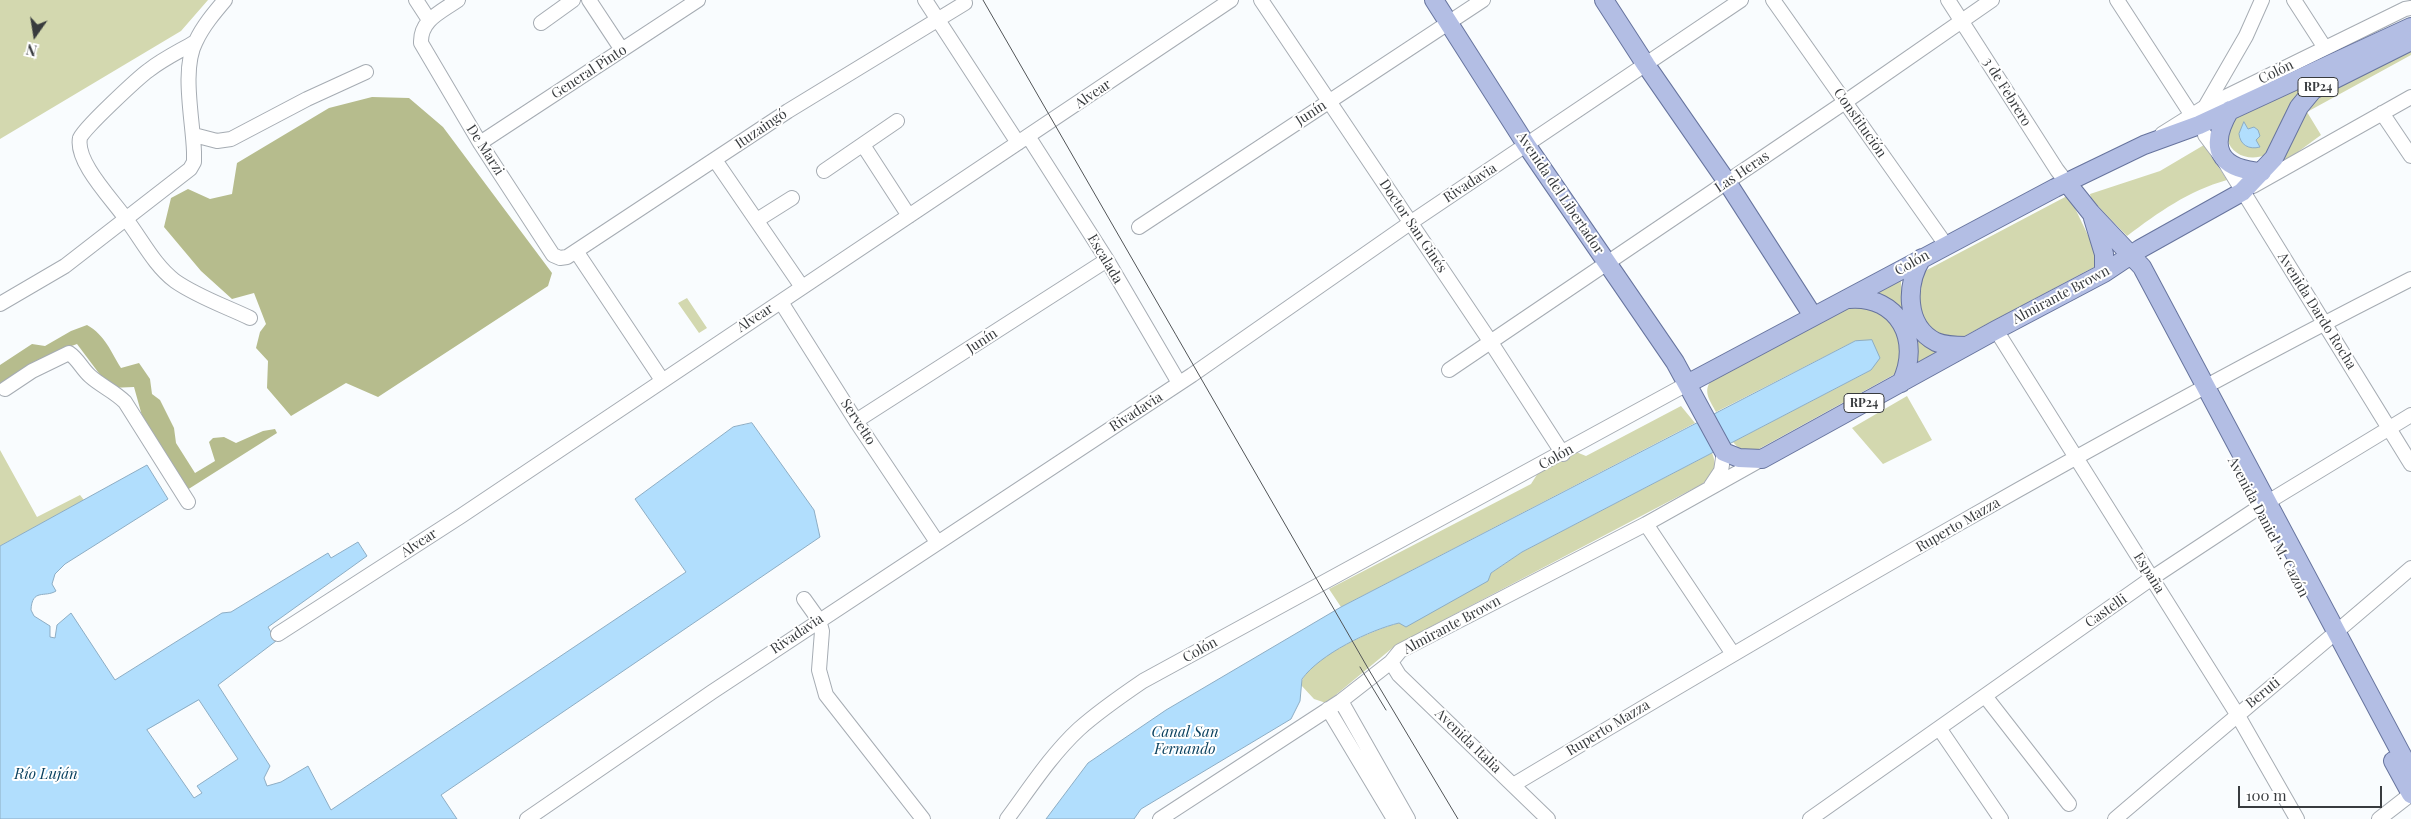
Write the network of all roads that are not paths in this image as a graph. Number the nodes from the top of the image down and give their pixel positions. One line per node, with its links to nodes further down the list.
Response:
1 (225, 0): 29 (street)
2 (416, 0): 23 (street)
3 (458, 0): 23 (street)
4 (573, 0): 25 (street)
5 (589, 0): 31 (street)
6 (698, 0): 31 (street, General Pinto)
7 (925, 0): 22 (street, Escalada)
8 (1231, 0): 44 (street, Alvear)
9 (1261, 0): 35 (street, Doctor San Ginés)
10 (1434, 0): 26 (main road, Avenida del Libertador)
11 (1483, 0): 26 (street, Junín)
12 (1604, 0): 32 (main road)
13 (1741, 0): 32 (street, Rivadavia)
14 (1773, 0): 36 (street, Constitución)
15 (1948, 0): 24 (street, 3 de Febrero)
16 (1992, 0): 24 (street, Las Heras)
17 (2116, 0): 40 (street)
18 (2262, 0): 37 (street)
19 (2294, 0): 30 (street)
20 (965, 3): 22 (street, Ituzaingó)
21 (2411, 8): 30 (street, Colón)
22 (938, 19): 44 (street, Escalada); 51 (street, Ituzaingó)
23 (429, 20): 45 (street, De Marzi)
24 (1962, 21): 36 (street, Las Heras); 56 (street, 3 de Febrero)
25 (541, 23)
26 (1449, 23): 35 (street, Junín); 48 (main road, Avenida del Libertador)
27 (2411, 27): 38 (main road, RP24)
28 (2411, 41): 54 (main road, RP24)
29 (195, 42): 42 (street); 61 (street)
30 (2325, 48): 37 (street, Colón)
31 (622, 50): 45 (street, General Pinto)
32 (1646, 65): 48 (street, Rivadavia); 55 (main road)
33 (366, 72): 42 (street)
34 (2411, 97): 39 (street, Almirante Brown)
35 (1329, 101): 63 (street, Doctor San Ginés); 64 (street, Junín)
36 (1845, 102): 55 (street, Las Heras); 65 (street, Constitución)
37 (2204, 107): 40 (street, Colón)
38 (2230, 110): 47 (main road, Colón / RP24); 50 (main road)
39 (2382, 113): 49 (street); 52 (street, Almirante Brown)
40 (2191, 114): 47 (street, Colón)
41 (897, 121): 46 (street)
42 (194, 135): 61 (street)
43 (2205, 135): 50 (street, Avenida Dardo Rocha)
44 (1023, 140): 60 (street, Alvear); 70 (street, Escalada)
45 (480, 144): 67 (street, De Marzi)
46 (863, 145): 53 (street); 60 (street)
47 (2144, 145): 56 (main road, Colón / RP24)
48 (1527, 146): 63 (street, Rivadavia); 71 (main road, Avenida del Libertador)
49 (2411, 156)
50 (2223, 159): 54 (main road); 57 (street, Avenida Dardo Rocha)
51 (715, 160): 62 (street); 66 (street, Ituzaingó)
52 (2282, 170): 54 (street); 57 (street, Almirante Brown)
53 (824, 171)
54 (2262, 172): 57 (main road, RP24)
55 (1727, 182): 71 (street, Las Heras); 78 (main road)
56 (2067, 183): 59 (main road, Avenida Daniel M. Cazón); 65 (main road, Colón / RP24)
57 (2242, 192): 69 (main road, Almirante Brown / RP24); 80 (street, Avenida Dardo Rocha)
58 (792, 198): 62 (street)
59 (2091, 213): 69 (main road, Avenida Daniel M. Cazón); 72 (main road)
60 (909, 216): 74 (street, Alvear)
61 (126, 218): 77 (street); 79 (street)
62 (757, 220): 74 (street)
63 (1410, 223): 82 (street, Doctor San Ginés); 86 (street, Rivadavia)
64 (1139, 226)
65 (1946, 245): 68 (main road, Colón / RP24)
66 (576, 251): 67 (street, Ituzaingó); 85 (street)
67 (560, 258)
68 (1922, 258): 75 (main road, Colón / RP24); 83 (main road)
69 (2130, 258): 72 (main road, Almirante Brown / RP24); 89 (main road, Avenida Daniel M. Cazón)
70 (1107, 260): 86 (street, Escalada); 92 (street, Junín)
71 (1607, 263): 82 (street, Las Heras); 88 (main road, Avenida del Libertador)
72 (2104, 273): 81 (main road, Almirante Brown / RP24)
73 (2411, 279): 80 (street, Ruperto Mazza)
74 (802, 287): 76 (street, Alvear)
75 (1848, 299): 78 (main road, Colón / RP24); 87 (main road, RP24)
76 (781, 302): 85 (street, Alvear); 92 (street, Servetto)
77 (0, 304)
78 (1814, 316): 88 (main road, Colón / RP24)
79 (250, 318)
80 (2324, 323): 89 (street, Ruperto Mazza); 93 (street, Avenida Dardo Rocha)
81 (1996, 330): 83 (main road, Almirante Brown / RP24); 96 (street, España)
82 (1490, 341): 84 (street, Las Heras); 95 (street, Doctor San Ginés)
83 (1967, 346): 87 (main road, Almirante Brown / RP24)
84 (1449, 370)
85 (662, 380): 108 (street, Alvear)
86 (1179, 383): 103 (street, Rivadavia)
87 (1901, 383): 97 (main road, Almirante Brown / RP24)
88 (1688, 384): 94 (main road, Avenida del Libertador); 95 (street, Colón)
89 (2200, 388): 96 (street, Ruperto Mazza); 101 (main road, Avenida Daniel M. Cazón)
90 (5, 389): 100 (street)
91 (2411, 415): 93 (street, Castelli)
92 (856, 421): 103 (street, Servetto)
93 (2389, 429): 98 (street, Avenida Dardo Rocha); 101 (street, Castelli)
94 (1724, 452): 97 (main road); 99 (street)
95 (1563, 454): 123 (street, Colón)
96 (2076, 457): 105 (street, España); 110 (street, Ruperto Mazza)
97 (1762, 459): 99 (street, Almirante Brown)
98 (2411, 464)
99 (1709, 489): 102 (street, Almirante Brown)
100 (188, 502)
101 (2263, 505): 105 (street, Castelli); 109 (main road, Avenida Daniel M. Cazón)
102 (1646, 524): 110 (street); 111 (street, Almirante Brown)
103 (937, 542): 107 (street, Rivadavia)
104 (2411, 568): 109 (street, Beruti)
105 (2152, 578): 112 (street, Castelli); 115 (street, España)
106 (804, 599): 107 (street)
107 (819, 620): 121 (street, Rivadavia); 122 (street)
108 (278, 634)
109 (2332, 637): 115 (street, Beruti); 117 (main road, Avenida Daniel M. Cazón); 119 (main road, Avenida Daniel M. Cazón)
110 (1732, 654): 118 (street, Ruperto Mazza)
111 (1391, 662): 113 (street, Almirante Brown); 118 (street, Avenida Italia)
112 (1985, 696): 116 (street, Castelli); 120 (street)
113 (1341, 701): 114 (street, Almirante Brown); 126 (street)
114 (1328, 709): 124 (street, Almirante Brown); 125 (street)
115 (2236, 714): 130 (street, Beruti); 131 (street, España)
116 (1939, 728): 128 (street, Castelli); 129 (street)
117 (2411, 772)
118 (1513, 785): 127 (street, Avenida Italia)
119 (2411, 794): 132 (street)
120 (2069, 804)
121 (527, 819)
122 (923, 819)
123 (1007, 819)
124 (1160, 819)
125 (1394, 819)
126 (1408, 819)
127 (1548, 819)
128 (1810, 819)
129 (2001, 819)
130 (2115, 819)
131 (2297, 819)
132 (2379, 819)

